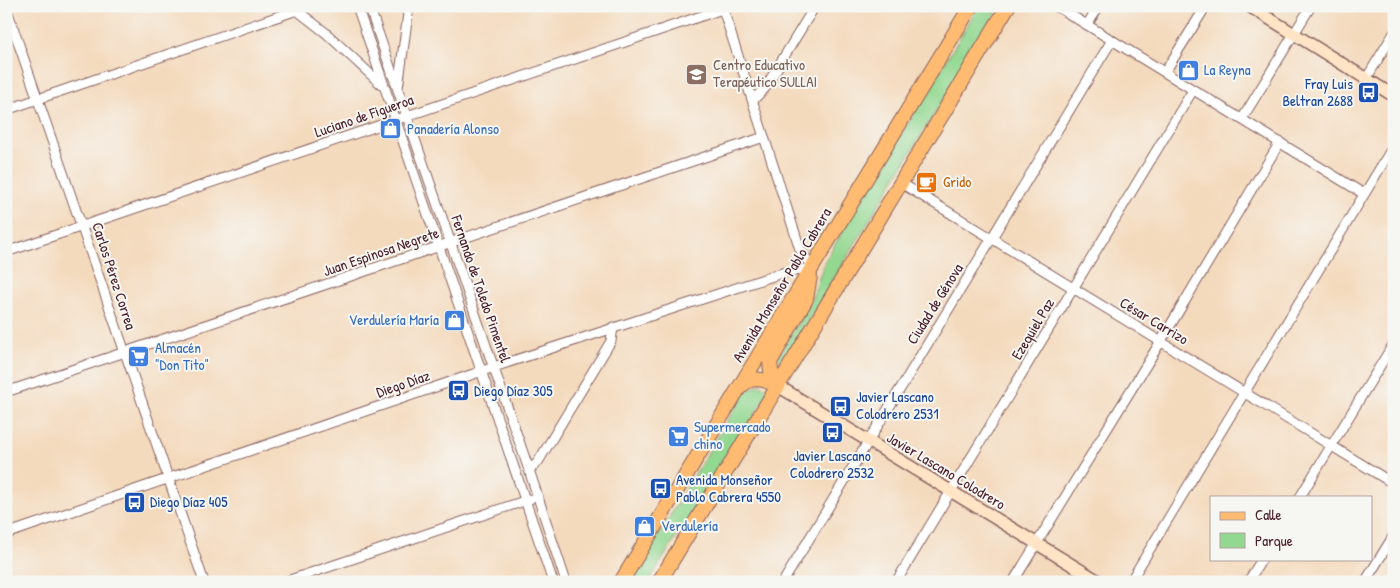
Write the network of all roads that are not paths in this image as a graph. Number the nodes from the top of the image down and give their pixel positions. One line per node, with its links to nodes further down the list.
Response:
1 (357, 6): 21 (street, Fernando de Toledo Pimentel)
2 (370, 6): 23 (street, Fernando de Toledo Pimentel)
3 (409, 6): 23 (street)
4 (815, 6): 26 (street)
5 (971, 6): 43 (main road, Avenida Monseñor Pablo Cabrera)
6 (1008, 6): 36 (main road)
7 (1056, 6): 15 (street)
8 (1099, 6): 15 (street)
9 (1206, 6): 19 (street)
10 (1248, 6): 17 (main road)
11 (1311, 6): 17 (street)
12 (6, 7): 25 (street, Carlos Pérez Correa)
13 (725, 7): 26 (street); 28 (street, Luciano de Figueroa)
14 (294, 8): 21 (street); 25 (street)
15 (1087, 25): 18 (street)
16 (1394, 33): 20 (street)
17 (1294, 34): 20 (main road); 29 (street)
18 (1112, 40): 19 (street); 39 (street, Ciudad de Génova)
19 (1164, 72): 22 (street)
20 (1366, 79): 24 (main road)
21 (384, 86): 30 (street, Fernando de Toledo Pimentel)
22 (1193, 90): 29 (street); 44 (street, Ezequiel Paz)
23 (398, 91): 28 (street, Fernando de Toledo Pimentel)
24 (1394, 96)
25 (38, 99): 27 (street); 38 (street, Carlos Pérez Correa)
26 (753, 100): 31 (street)
27 (6, 110)
28 (407, 116): 30 (street, Luciano de Figueroa); 40 (street, Fernando de Toledo Pimentel)
29 (1242, 119): 32 (street)
30 (395, 120): 38 (street, Luciano de Figueroa); 41 (street, Fernando de Toledo Pimentel)
31 (764, 137): 40 (street, Juan Espinosa Negrete); 43 (street)
32 (1280, 142): 37 (street); 46 (street)
33 (1394, 145): 34 (street)
34 (1385, 160): 35 (street); 37 (street)
35 (1394, 165)
36 (901, 183): 39 (street, César Carrizo); 51 (main road)
37 (1364, 194): 54 (street)
38 (83, 226): 42 (street, Luciano de Figueroa); 48 (street, Carlos Pérez Correa)
39 (992, 238): 44 (street, César Carrizo); 55 (street, Ciudad de Génova)
40 (451, 243): 41 (street, Juan Espinosa Negrete); 49 (street, Fernando de Toledo Pimentel)
41 (438, 247): 48 (street, Juan Espinosa Negrete); 50 (street, Fernando de Toledo Pimentel)
42 (6, 252)
43 (812, 268): 45 (street, Diego Díaz); 51 (main road); 52 (main road, Avenida Monseñor Pablo Cabrera)
44 (1074, 288): 46 (street, César Carrizo); 60 (street, Ezequiel Paz)
45 (613, 327): 49 (street, Diego Díaz); 57 (street)
46 (1161, 342): 54 (street, César Carrizo); 66 (street)
47 (1394, 343): 56 (street)
48 (124, 352): 53 (street, Juan Espinosa Negrete); 58 (street, Carlos Pérez Correa)
49 (494, 367): 50 (street, Diego Díaz); 57 (street, Fernando de Toledo Pimentel)
50 (481, 371): 58 (street, Diego Díaz); 63 (street, Fernando de Toledo Pimentel)
51 (778, 386): 52 (main road); 55 (main road, Javier Lascano Colodrero); 73 (main road)
52 (738, 389): 72 (main road, Avenida Monseñor Pablo Cabrera)
53 (6, 392)
54 (1244, 392): 56 (street, César Carrizo); 78 (street)
55 (867, 441): 60 (main road, Javier Lascano Colodrero); 74 (street, Ciudad de Génova)
56 (1331, 445): 59 (street, César Carrizo); 61 (street)
57 (529, 470): 62 (street, Fernando de Toledo Pimentel)
58 (169, 480): 64 (street, Diego Díaz); 68 (street, Carlos Pérez Correa)
59 (1394, 484)
60 (951, 491): 66 (main road, Javier Lascano Colodrero); 75 (street, Ezequiel Paz)
61 (1301, 496)
62 (537, 497): 63 (street); 71 (street, Fernando de Toledo Pimentel)
63 (525, 500): 69 (street); 70 (street, Fernando de Toledo Pimentel)
64 (6, 534)
65 (1394, 535): 80 (street)
66 (1036, 544): 76 (street); 77 (main road, Javier Lascano Colodrero)
67 (1261, 560): 79 (street)
68 (204, 582)
69 (284, 582)
70 (552, 582)
71 (566, 582)
72 (620, 582)
73 (659, 582)
74 (783, 582)
75 (896, 582)
76 (1013, 582)
77 (1100, 582)
78 (1130, 582)
79 (1248, 582)
80 (1365, 582)

